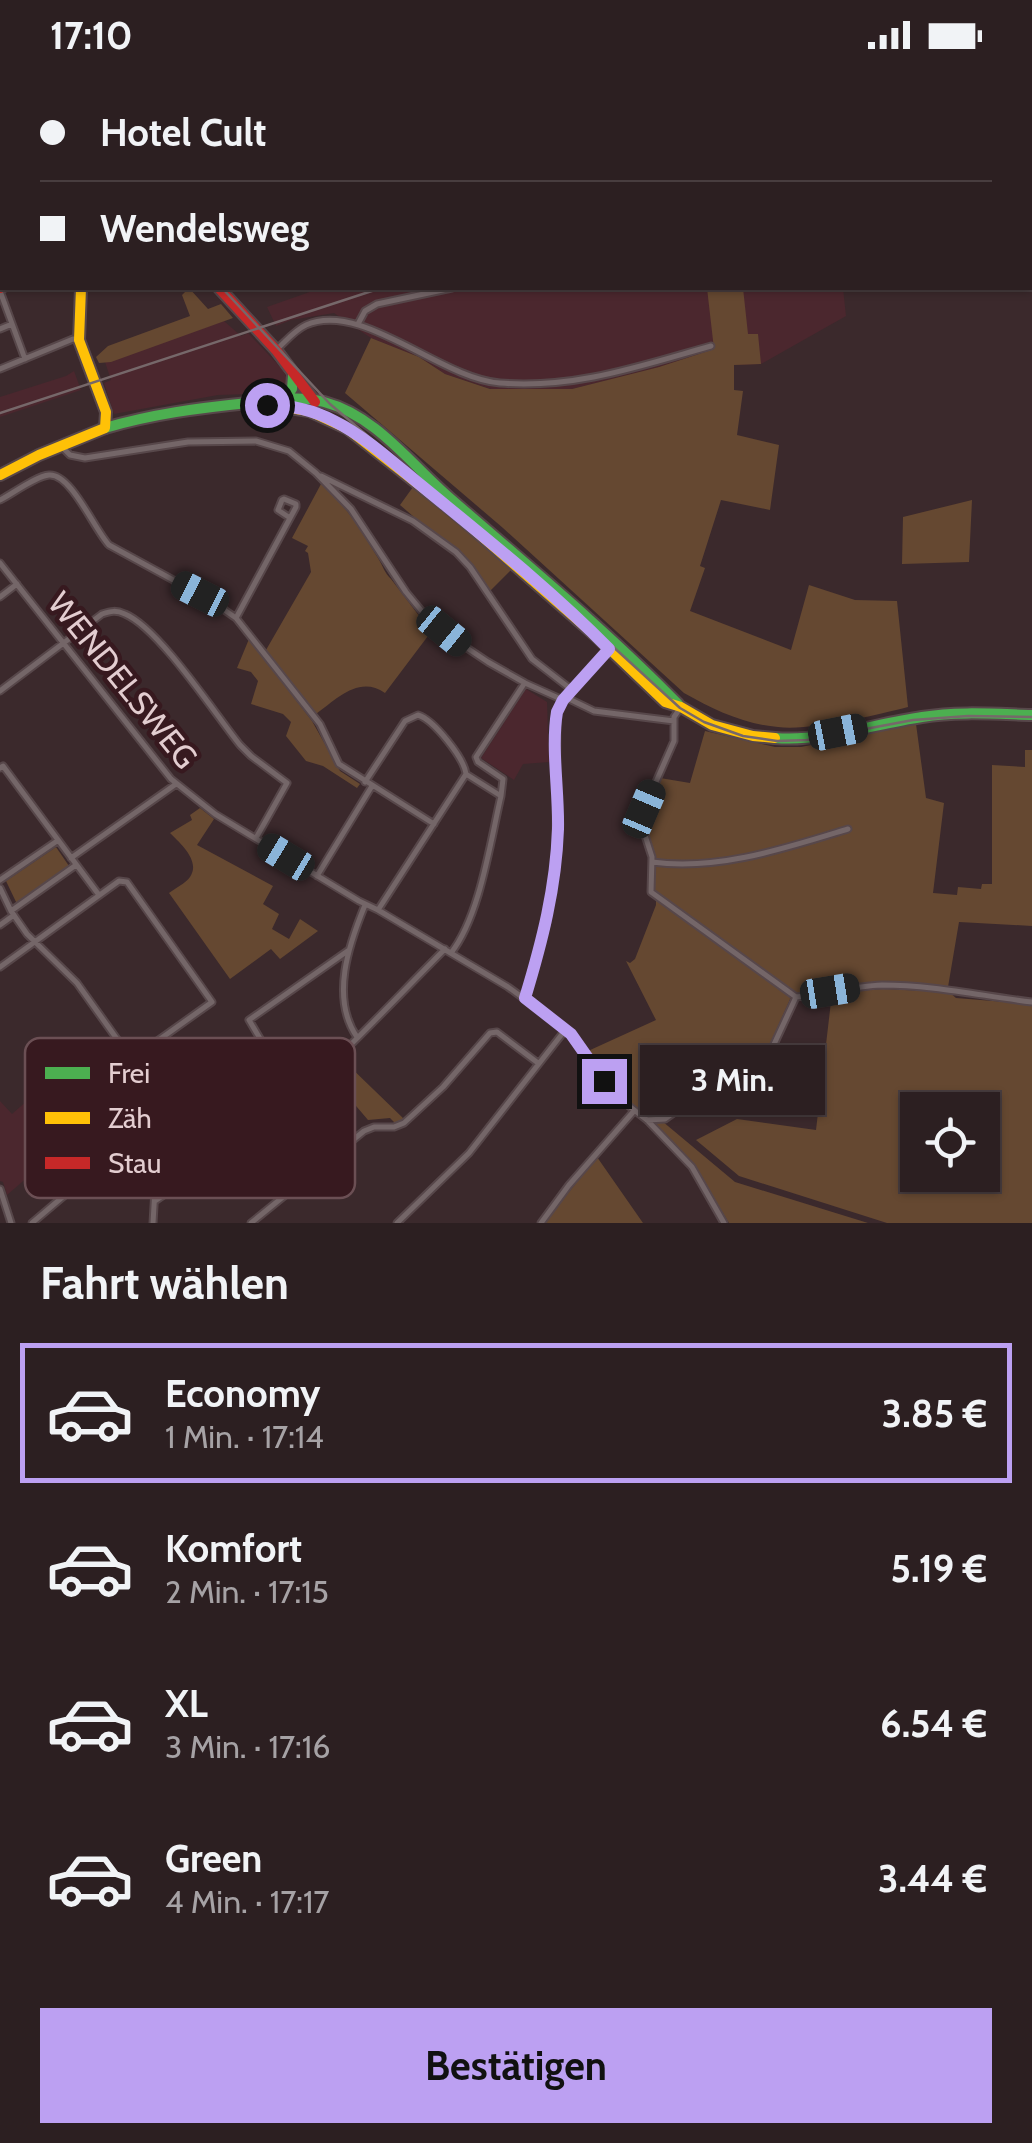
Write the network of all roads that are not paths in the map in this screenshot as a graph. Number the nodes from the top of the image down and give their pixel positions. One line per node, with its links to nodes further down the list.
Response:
1 (1, 290): 5 (street)
2 (81, 290): 8 (main road)
3 (221, 290): 10 (main road)
4 (443, 290): 6 (street)
5 (12, 324): 7 (street); 11 (street)
6 (358, 324): 9 (street); 10 (street)
7 (0, 329)
8 (80, 340): 11 (street); 17 (main road)
9 (711, 346)
10 (276, 350): 13 (main road)
11 (25, 359): 12 (street)
12 (0, 369)
13 (294, 374): 14 (main road); 15 (main road)
14 (284, 399): 15 (main road); 16 (main road)
15 (314, 400): 18 (main road); 23 (main road)
16 (250, 402): 18 (main road); 19 (main road)
17 (106, 412): 19 (main road); 20 (main road)
18 (327, 418): 23 (main road)
19 (124, 422): 20 (main road)
20 (105, 428): 21 (main road)
21 (61, 446): 22 (street); 24 (main road)
22 (316, 473): 33 (street); 34 (street)
23 (416, 474): 32 (main road)
24 (0, 475)
25 (0, 500): 30 (street)
26 (290, 518): 30 (street)
27 (0, 563): 28 (street, WENDELSWEG)
28 (17, 584): 29 (street); 31 (street, WENDELSWEG)
29 (0, 597)
30 (236, 618): 42 (street)
31 (64, 643): 35 (street); 43 (street, WENDELSWEG); 48 (street)
32 (612, 646): 34 (street); 37 (main road)
33 (525, 683): 36 (street); 45 (street)
34 (572, 690): 36 (street)
35 (0, 691)
36 (564, 698): 39 (street); 66 (street)
37 (680, 707): 38 (main road); 39 (street)
38 (1032, 715)
39 (674, 722): 51 (street)
40 (0, 768): 49 (street)
41 (466, 774): 42 (street); 45 (street); 46 (street)
42 (365, 782): 44 (street)
43 (176, 784): 48 (street, WENDELSWEG); 50 (street)
44 (372, 786): 46 (street); 53 (street)
45 (501, 796): 63 (street)
46 (434, 824): 58 (street)
47 (848, 830): 51 (street)
48 (256, 838): 53 (street, WENDELSWEG)
49 (57, 841): 50 (street); 54 (street)
50 (71, 858): 52 (street)
51 (652, 862): 65 (street)
52 (76, 865): 56 (street); 59 (street)
53 (317, 876): 57 (street, WENDELSWEG)
54 (0, 880)
55 (0, 888): 59 (street)
56 (99, 895): 61 (street); 70 (street)
57 (365, 904): 58 (street, WENDELSWEG); 62 (street)
58 (378, 910): 63 (street, WENDELSWEG)
59 (12, 913): 60 (street); 61 (street)
60 (0, 925)
61 (34, 941): 64 (street); 69 (street)
62 (349, 950): 71 (street); 72 (street)
63 (448, 952): 66 (street, WENDELSWEG); 72 (street)
64 (0, 967)
65 (796, 996): 67 (street); 75 (street)
66 (525, 998): 68 (street, WENDELSWEG)
67 (1032, 1002)
68 (566, 1029): 73 (street); 74 (street, WENDELSWEG)
69 (117, 1038)
70 (161, 1038)
71 (260, 1038)
72 (356, 1038)
73 (538, 1063): 76 (street); 86 (street)
74 (634, 1111): 75 (street, WENDELSWEG); 87 (street)
75 (646, 1120): 88 (street, WENDELSWEG)
76 (355, 1138)
77 (0, 1189): 82 (street)
78 (61, 1198): 83 (street)
79 (158, 1198): 81 (street)
80 (282, 1198): 85 (street)
81 (155, 1200): 84 (street)
82 (11, 1223)
83 (32, 1223)
84 (154, 1223)
85 (252, 1223)
86 (397, 1223)
87 (541, 1223)
88 (724, 1223)

